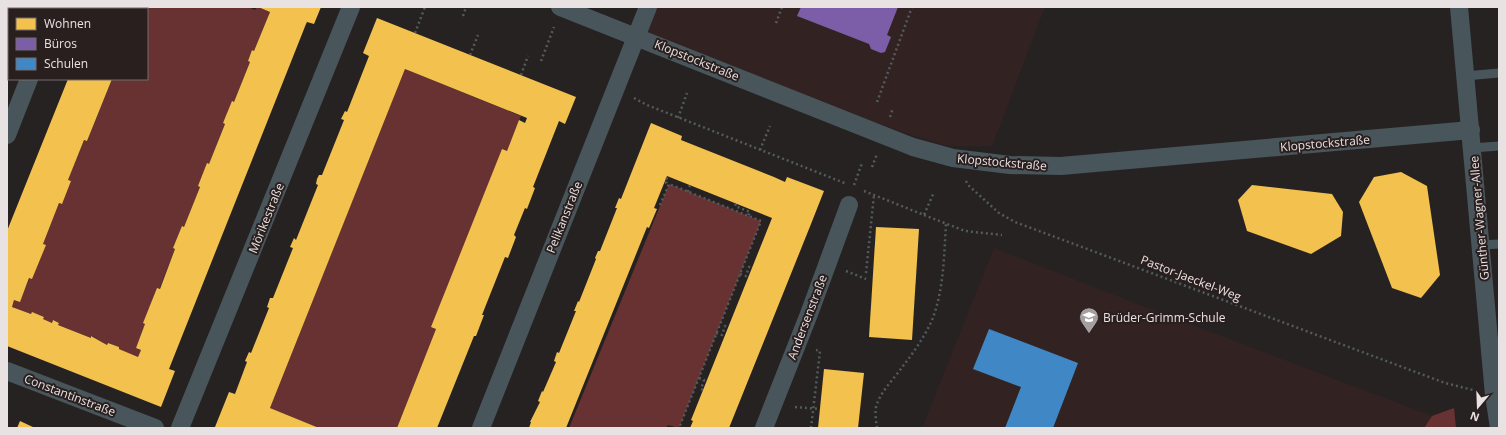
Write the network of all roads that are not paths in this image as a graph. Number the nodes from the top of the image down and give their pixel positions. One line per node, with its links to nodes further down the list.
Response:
1 (352, 7): 17 (street, Mörikestraße)
2 (560, 7): 5 (street, Klopstockstraße)
3 (648, 7): 5 (street, Pelikanstraße)
4 (1459, 7): 7 (street, Günther-Wagner-Allee)
5 (637, 36): 10 (street, Klopstockstraße); 18 (street, Pelikanstraße)
6 (1499, 73): 7 (lane)
7 (1466, 76): 10 (street, Günther-Wagner-Allee)
8 (29, 80): 9 (street)
9 (7, 135)
10 (1471, 139): 11 (lane); 14 (street, Günther-Wagner-Allee)
11 (1499, 146)
12 (849, 205): 19 (street, Andersenstraße)
13 (1499, 244): 14 (lane)
14 (1481, 245): 20 (street, Günther-Wagner-Allee)
15 (7, 371): 16 (street, Constantinstraße)
16 (155, 428)
17 (180, 428)
18 (481, 428)
19 (764, 428)
20 (1499, 428)

